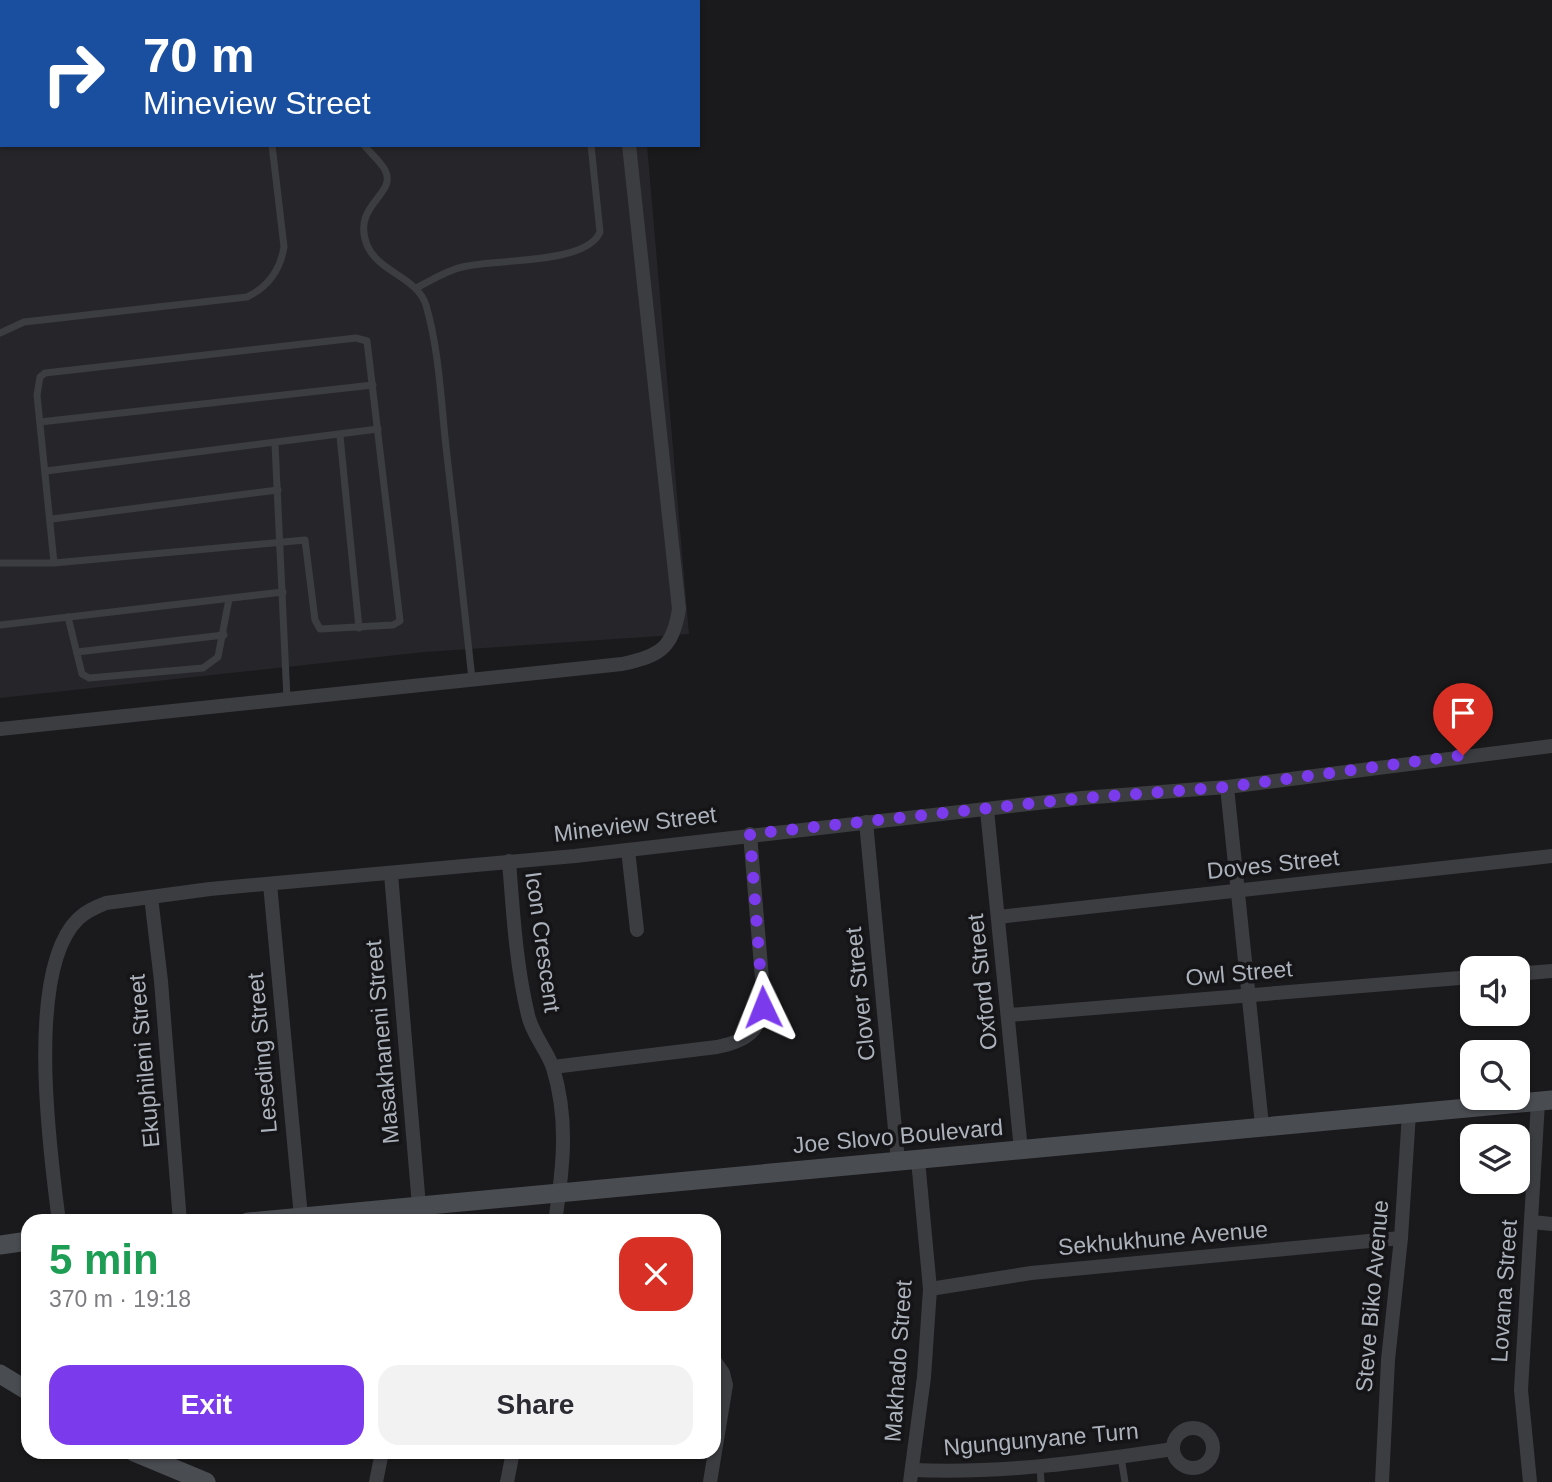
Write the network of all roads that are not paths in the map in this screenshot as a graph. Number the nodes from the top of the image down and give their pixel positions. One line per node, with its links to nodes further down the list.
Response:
1 (272, 147): 6 (lane)
2 (366, 147): 5 (lane)
3 (591, 147): 5 (lane)
4 (629, 147): 25 (street)
5 (416, 288): 25 (lane)
6 (0, 333)
7 (373, 386): 8 (lane); 8 (lane); 9 (lane)
8 (40, 422): 12 (lane)
9 (378, 429): 10 (lane); 22 (lane)
10 (340, 436): 11 (lane); 22 (lane)
11 (275, 444): 12 (lane); 13 (lane)
12 (46, 471): 14 (lane)
13 (278, 490): 14 (lane); 15 (lane)
14 (52, 519): 17 (lane)
15 (281, 542): 17 (lane); 18 (lane); 22 (lane)
16 (0, 563): 17 (lane)
17 (54, 563)
18 (284, 592): 19 (lane); 26 (lane)
19 (229, 599): 20 (lane); 23 (lane)
20 (68, 617): 21 (lane); 24 (lane)
21 (0, 625)
22 (359, 628)
23 (224, 635): 24 (lane); 24 (lane)
24 (77, 652)
25 (472, 680): 26 (street)
26 (288, 700): 27 (street)
27 (0, 729)
28 (1552, 746): 29 (street, Mineview Street)
29 (1227, 787): 30 (street, Mineview Street); 38 (street)
30 (987, 810): 31 (street, Mineview Street); 40 (street, Oxford Street)
31 (866, 822): 32 (street, Mineview Street); 53 (street, Clover Street)
32 (750, 834): 33 (street, Mineview Street); 47 (street)
33 (628, 850): 35 (street, Mineview Street); 41 (street)
34 (1552, 856): 38 (street, Doves Street)
35 (509, 861): 36 (street, Mineview Street); 47 (street, Icon Crescent)
36 (391, 874): 37 (street, Mineview Street); 55 (street, Masakhaneni Street)
37 (270, 884): 39 (street, Mineview Street); 58 (street, Leseding Street)
38 (1237, 891): 40 (street, Doves Street); 45 (street)
39 (151, 897): 56 (street, Mineview Street); 57 (street, Ekuphileni Street)
40 (998, 917): 46 (street, Oxford Street)
41 (637, 930)
42 (1552, 971): 43 (street)
43 (1530, 973)
44 (1460, 978): 45 (street, Owl Street)
45 (1249, 995): 46 (street, Owl Street); 50 (street)
46 (1009, 1015): 51 (street, Oxford Street)
47 (553, 1067): 54 (street, Icon Crescent)
48 (1545, 1101): 49 (street, Joe Slovo Boulevard); 61 (street, Lovana Street)
49 (1409, 1113): 50 (street, Joe Slovo Boulevard); 63 (street, Steve Biko Avenue)
50 (1262, 1125): 51 (street, Joe Slovo Boulevard)
51 (1021, 1150): 52 (street, Joe Slovo Boulevard)
52 (918, 1160): 53 (street, Joe Slovo Boulevard); 66 (street, Makhado Street)
53 (898, 1161): 54 (street, Joe Slovo Boulevard)
54 (560, 1192): 55 (street, Joe Slovo Boulevard); 60 (street, Icon Crescent)
55 (419, 1206): 59 (street, Joe Slovo Boulevard)
56 (58, 1214)
57 (179, 1214)
58 (301, 1214)
59 (333, 1214)
60 (556, 1214)
61 (1532, 1222): 62 (street); 87 (street, Lovana Street)
62 (1552, 1224)
63 (1401, 1238): 66 (street, Sekhukhune Avenue); 86 (street, Steve Biko Avenue)
64 (21, 1242): 65 (street)
65 (0, 1245)
66 (930, 1289): 78 (street, Makhado Street)
67 (721, 1370): 70 (street)
68 (0, 1374): 69 (street)
69 (21, 1387)
70 (721, 1415)
71 (1173, 1449): 72 (street, Ngungunyane Turn)
72 (1121, 1457): 77 (street, Ngungunyane Turn); 85 (lane)
73 (151, 1459): 80 (street)
74 (381, 1459): 81 (street)
75 (512, 1459): 82 (street)
76 (714, 1459): 83 (street)
77 (1040, 1466): 79 (street, Ngungunyane Turn); 84 (lane)
78 (911, 1476): 79 (street, Ngungunyane Turn)
79 (958, 1477)
80 (206, 1482)
81 (376, 1482)
82 (507, 1482)
83 (710, 1482)
84 (1041, 1482)
85 (1125, 1482)
86 (1382, 1482)
87 (1530, 1482)

